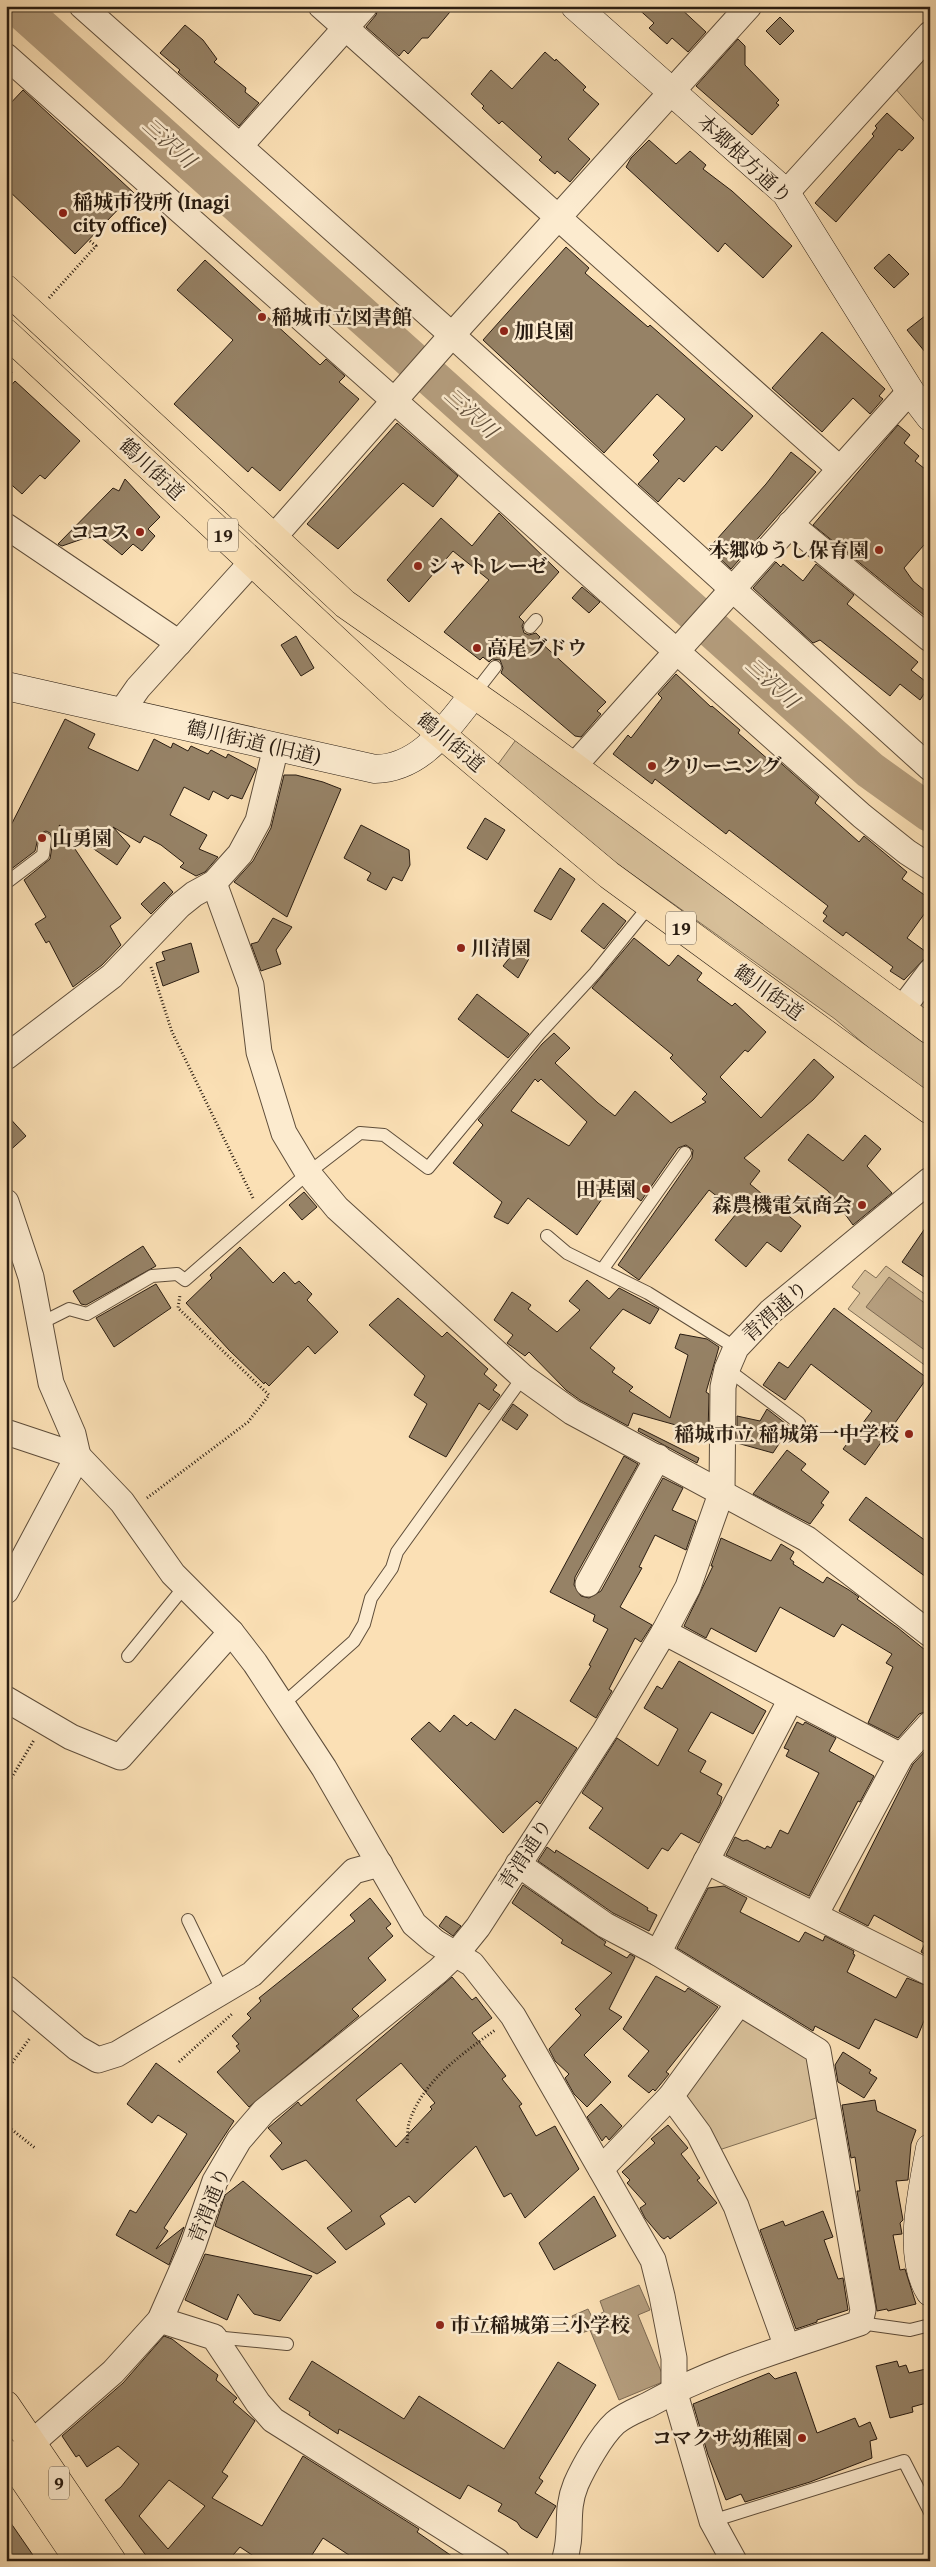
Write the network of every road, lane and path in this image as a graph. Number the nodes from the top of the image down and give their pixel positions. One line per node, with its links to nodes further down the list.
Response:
1 (82, 6): 10 (street)
2 (321, 6): 6 (street)
3 (365, 6): 6 (street)
4 (575, 6): 9 (street, 本郷根方通り)
5 (748, 6): 9 (street)
6 (345, 28): 10 (street); 12 (street)
7 (930, 34): 11 (street)
8 (6, 56): 19 (street)
9 (671, 92): 11 (street, 本郷根方通り); 12 (street)
10 (240, 146): 17 (street)
11 (786, 193): 18 (street, 本郷根方通り)
12 (559, 216): 17 (street); 21 (street)
13 (89, 240): 15 (path)
14 (6, 289): 24 (main road, 鶴川街道 / 19)
15 (45, 302)
16 (6, 333): 25 (main road, 鶴川街道 / 19)
17 (445, 343): 19 (street); 26 (street)
18 (910, 391): 20 (street, 本郷根方通り); 21 (street)
19 (399, 395): 24 (street); 29 (street)
20 (930, 417)
21 (840, 468): 22 (street)
22 (790, 524): 26 (street); 27 (street)
23 (6, 526): 28 (street)
24 (273, 538): 32 (main road, 鶴川街道 / 19)
25 (252, 562): 28 (street); 34 (main road, 鶴川街道 / 19)
26 (725, 597): 29 (street); 37 (street)
27 (930, 639)
28 (179, 643): 33 (street)
29 (682, 646): 36 (street); 39 (street)
30 (494, 667): 32 (lane)
31 (6, 686): 33 (street, 鶴川街道 (旧道))
32 (474, 694): 34 (street, 鶴川街道 (旧道)); 36 (main road, 鶴川街道 / 19)
33 (122, 711): 35 (street, 鶴川街道 (旧道))
34 (441, 734): 35 (street, 鶴川街道 (旧道)); 42 (main road, 鶴川街道 / 19)
35 (276, 747): 41 (street)
36 (574, 766): 45 (main road, 鶴川街道 / 19)
37 (930, 768)
38 (46, 839): 40 (lane)
39 (930, 867)
40 (6, 883)
41 (214, 883): 43 (street); 50 (street)
42 (650, 905): 48 (main road, 鶴川街道 / 19); 50 (lane)
43 (143, 944): 47 (street); 53 (path)
44 (930, 972): 45 (street)
45 (902, 1009): 46 (main road, 鶴川街道 / 19)
46 (930, 1030)
47 (6, 1057)
48 (927, 1106)
49 (685, 1153): 55 (lane)
50 (308, 1173): 53 (lane); 59 (street)
51 (930, 1180): 58 (street, 青渭通り)
52 (6, 1202): 57 (street)
53 (261, 1215): 56 (lane)
54 (547, 1236): 55 (lane)
55 (602, 1270): 58 (lane)
56 (185, 1280): 57 (lane); 65 (path)
57 (39, 1324): 62 (street)
58 (731, 1358): 60 (lane); 64 (street, 青渭通り)
59 (523, 1377): 63 (street); 75 (lane)
60 (799, 1423)
61 (6, 1432): 62 (street)
62 (78, 1456): 65 (street); 68 (street)
63 (658, 1457): 64 (street); 66 (street)
64 (722, 1492): 70 (street, 青渭通り); 71 (street)
65 (129, 1512): 67 (street)
66 (588, 1584)
67 (185, 1586): 69 (street); 72 (lane)
68 (6, 1591)
69 (232, 1632): 75 (street); 76 (street)
70 (664, 1632): 74 (street); 82 (street, 青渭通り)
71 (930, 1634)
72 (128, 1656)
73 (6, 1699): 76 (street)
74 (791, 1699): 78 (street); 80 (street)
75 (282, 1705): 81 (street)
76 (44, 1722): 79 (path)
77 (930, 1724): 78 (street)
78 (901, 1756): 83 (street)
79 (6, 1787)
80 (706, 1861): 83 (street); 86 (street)
81 (380, 1864): 85 (street); 89 (street)
82 (518, 1864): 85 (street, 青渭通り); 86 (street)
83 (815, 1915): 87 (street)
84 (188, 1920): 89 (lane)
85 (457, 1953): 91 (street); 102 (street, 青渭通り)
86 (658, 1953): 90 (street)
87 (930, 1973)
88 (8, 1993): 92 (street)
89 (231, 2001): 92 (street); 93 (path)
90 (739, 2003): 95 (street); 103 (street)
91 (513, 2016): 97 (path); 100 (street)
92 (43, 2019): 94 (path)
93 (179, 2062)
94 (6, 2071)
95 (671, 2096): 100 (street); 107 (street)
96 (6, 2125): 98 (path)
97 (407, 2143)
98 (35, 2148)
99 (930, 2148): 101 (street)
100 (601, 2169): 108 (street)
101 (930, 2292)
102 (160, 2320): 105 (street); 110 (street, 青渭通り)
103 (860, 2323): 104 (lane); 107 (street)
104 (930, 2325)
105 (214, 2337): 106 (lane); 116 (street)
106 (286, 2344)
107 (787, 2347): 108 (street)
108 (674, 2390): 113 (street); 117 (street)
109 (6, 2406): 110 (main road, 9)
110 (32, 2442): 111 (street, 青渭通り); 115 (main road, 9)
111 (8, 2460): 114 (main road, 9)
112 (930, 2512): 113 (lane)
113 (712, 2521): 118 (street)
114 (79, 2561)
115 (112, 2561)
116 (496, 2561)
117 (564, 2561)
118 (734, 2561)

